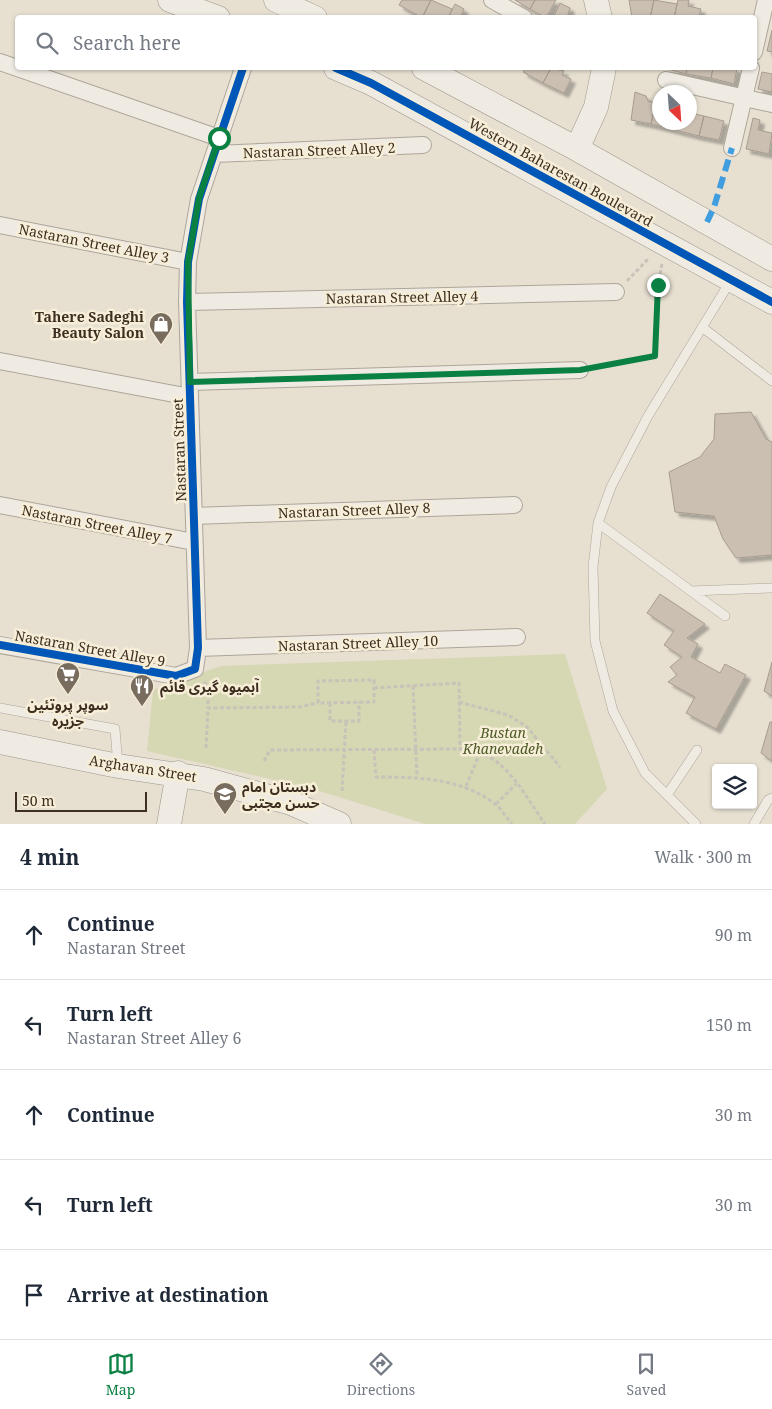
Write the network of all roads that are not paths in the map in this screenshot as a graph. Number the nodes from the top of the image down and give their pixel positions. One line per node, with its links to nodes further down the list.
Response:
1 (170, 0): 6 (street)
2 (276, 0): 7 (street)
3 (492, 0): 8 (street)
4 (596, 0): 9 (street)
5 (766, 0): 10 (street)
6 (210, 15)
7 (308, 15)
8 (519, 15)
9 (599, 15)
10 (757, 39)
11 (0, 62): 12 (street)
12 (15, 67)
13 (23, 70): 22 (street)
14 (242, 70): 22 (street, Nastaran Street)
15 (340, 70): 30 (street, Western Baharestan Boulevard)
16 (428, 70): 25 (street, Western Baharestan Boulevard)
17 (604, 70): 25 (street)
18 (751, 70): 20 (street)
19 (666, 80): 20 (street)
20 (745, 97): 21 (street); 24 (street)
21 (772, 104)
22 (219, 138): 26 (street, Nastaran Street)
23 (424, 145): 26 (street, Nastaran Street Alley 2)
24 (732, 148)
25 (577, 149): 28 (street, Western Baharestan Boulevard)
26 (214, 154): 29 (street, Nastaran Street)
27 (0, 225): 29 (street, Nastaran Street Alley 3)
28 (772, 259)
29 (188, 262): 32 (street, Nastaran Street)
30 (731, 279): 33 (street, Western Baharestan Boulevard); 34 (lane)
31 (616, 292): 32 (street, Nastaran Street Alley 4)
32 (187, 302): 38 (street, Nastaran Street)
33 (772, 302)
34 (702, 327): 37 (lane); 42 (lane)
35 (0, 360): 38 (street)
36 (580, 370): 38 (street)
37 (772, 381)
38 (190, 390): 41 (street, Nastaran Street)
39 (0, 505): 43 (street, Nastaran Street Alley 7)
40 (514, 505): 41 (street, Nastaran Street Alley 8)
41 (194, 516): 43 (street, Nastaran Street)
42 (598, 523): 45 (lane); 56 (lane)
43 (194, 542): 49 (street, Nastaran Street)
44 (772, 588): 45 (lane)
45 (691, 591): 46 (lane)
46 (725, 616)
47 (517, 638): 49 (street, Nastaran Street Alley 10)
48 (0, 645): 50 (street, Nastaran Street Alley 9)
49 (198, 648): 50 (street, Nastaran Street)
50 (195, 669)
51 (0, 708): 54 (lane)
52 (0, 742): 54 (street, Arghavan Street)
53 (697, 750): 56 (lane)
54 (118, 766): 55 (street, Arghavan Street)
55 (178, 773): 58 (street); 59 (street, Arghavan Street)
56 (667, 795): 60 (lane)
57 (772, 798): 61 (lane)
58 (169, 824)
59 (339, 824)
60 (696, 824)
61 (754, 824)

